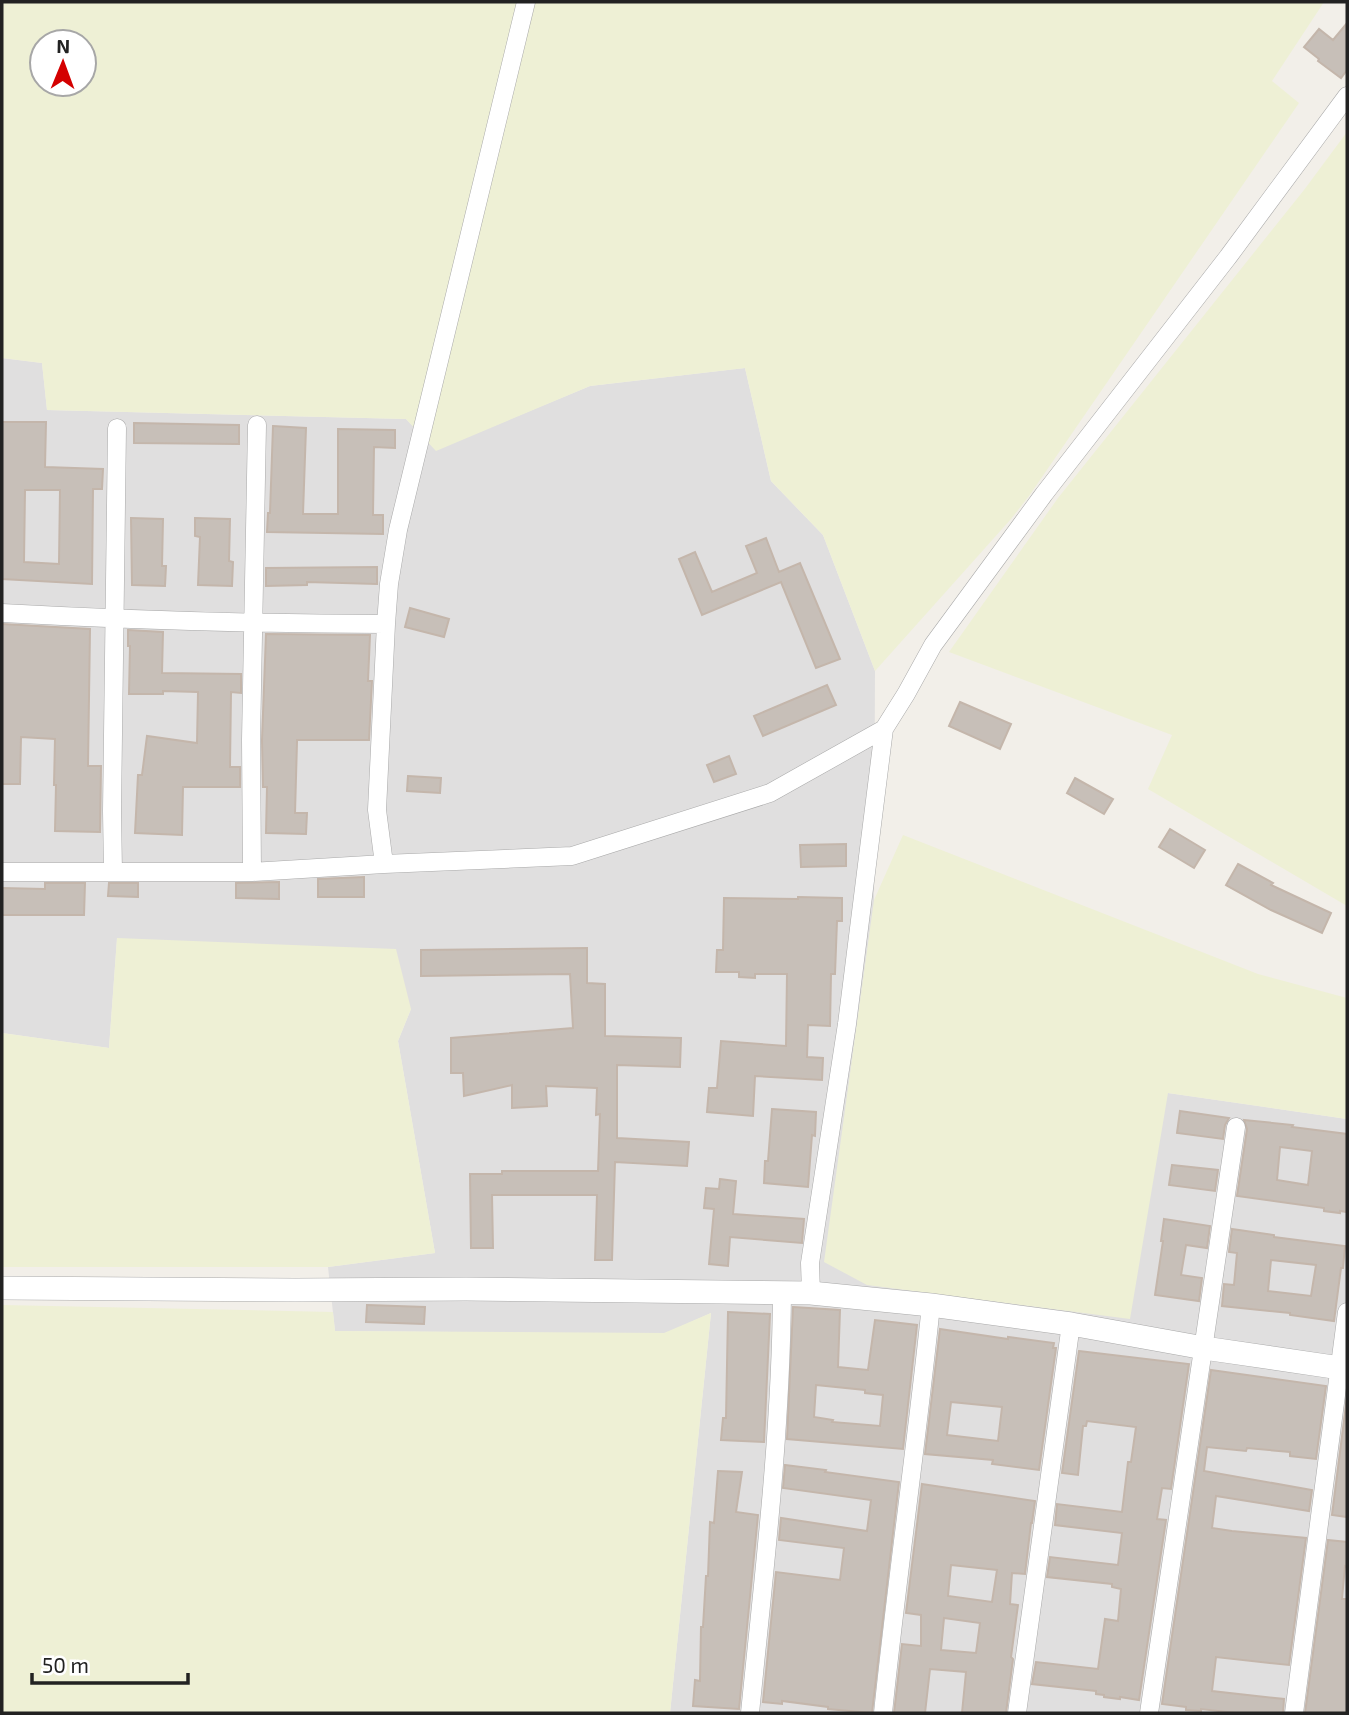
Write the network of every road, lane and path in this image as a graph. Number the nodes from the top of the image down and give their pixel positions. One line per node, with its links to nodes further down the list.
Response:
1 (526, 2): 8 (street)
2 (1347, 96): 9 (street)
3 (257, 425): 7 (street)
4 (117, 428): 6 (street)
5 (2, 613): 6 (street)
6 (114, 619): 7 (street); 12 (street)
7 (253, 624): 8 (street); 13 (street)
8 (386, 624): 10 (street)
9 (884, 729): 10 (street); 17 (street)
10 (384, 864): 13 (street)
11 (2, 872): 12 (street)
12 (113, 872): 13 (street)
13 (252, 872)
14 (1236, 1127): 21 (street)
15 (2, 1288): 16 (street)
16 (782, 1292): 17 (street); 23 (street)
17 (811, 1293): 18 (street)
18 (931, 1305): 20 (street); 24 (street)
19 (1347, 1312): 22 (street)
20 (1071, 1324): 21 (street); 25 (street)
21 (1204, 1349): 22 (street); 26 (street)
22 (1344, 1369): 27 (street)
23 (750, 1713)
24 (883, 1713)
25 (1017, 1713)
26 (1149, 1713)
27 (1294, 1713)

